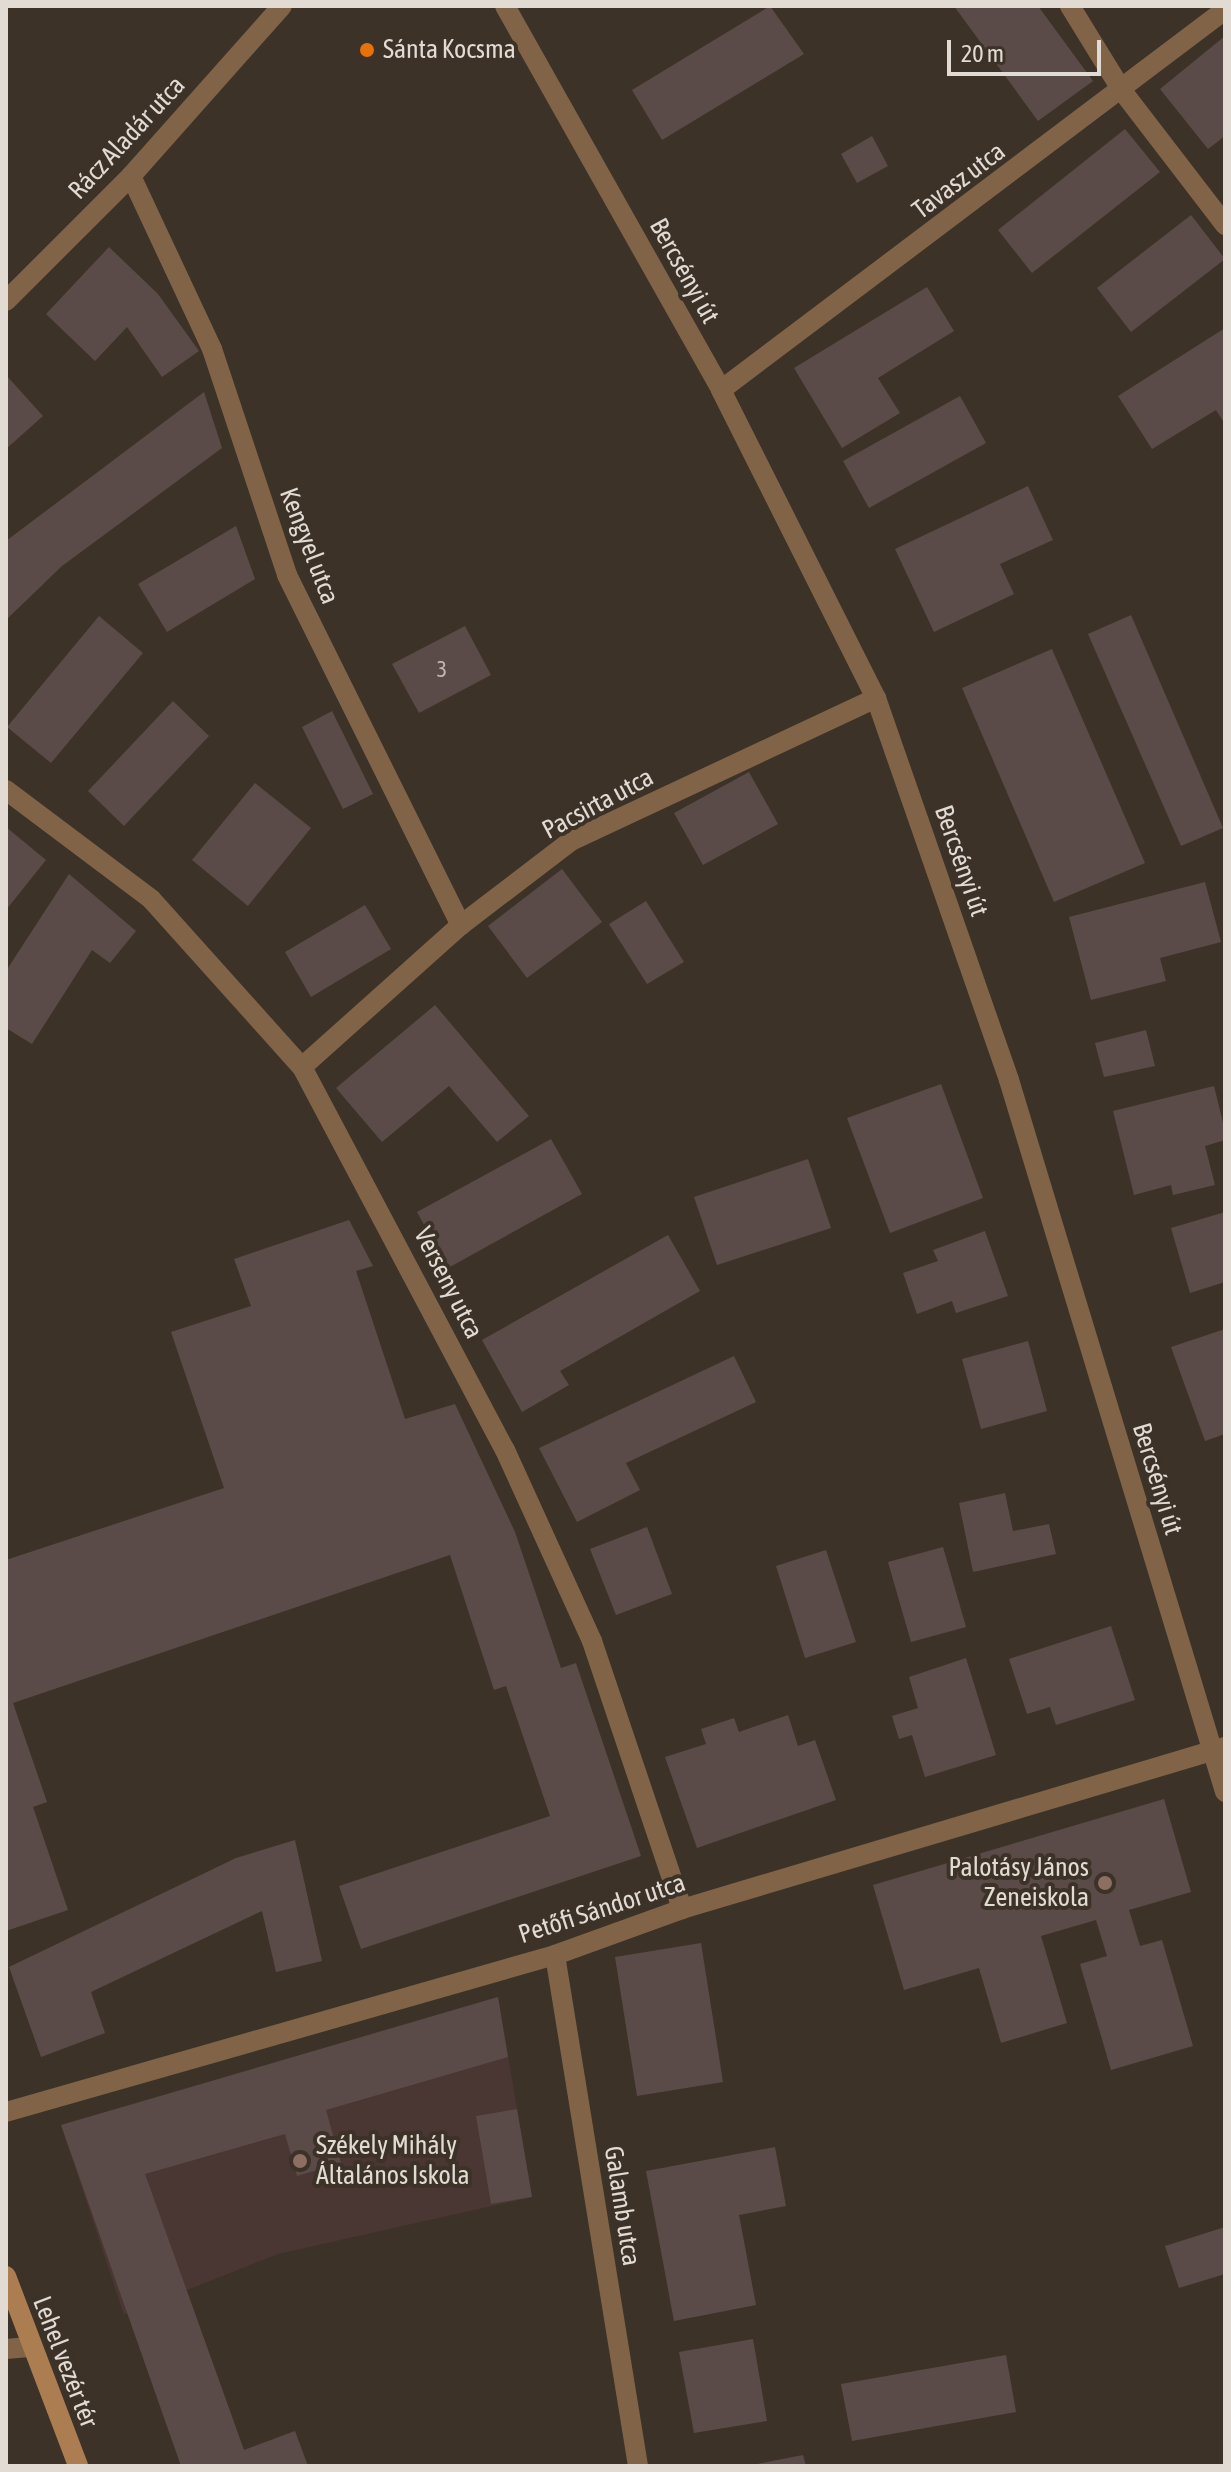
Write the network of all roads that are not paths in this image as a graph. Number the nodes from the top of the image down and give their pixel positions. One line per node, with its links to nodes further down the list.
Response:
1 (282, 6): 6 (street, Rácz Aladár utca)
2 (505, 6): 9 (street, Bercsényi út)
3 (1070, 6): 5 (street)
4 (1225, 10): 5 (street, Tavasz utca)
5 (1123, 92): 7 (street); 9 (street, Tavasz utca)
6 (131, 176): 8 (street, Rácz Aladár utca); 12 (street, Kengyel utca)
7 (1225, 225)
8 (6, 301)
9 (721, 390): 10 (street, Bercsényi út)
10 (876, 698): 12 (street, Pacsirta utca); 14 (street, Bercsényi út)
11 (6, 790): 13 (street, Verseny utca)
12 (461, 925): 13 (street, Pacsirta utca)
13 (302, 1067): 16 (street, Verseny utca)
14 (1219, 1748): 15 (street, Bercsényi út); 16 (street, Petőfi Sándor utca)
15 (1225, 1792)
16 (682, 1909): 17 (street, Petőfi Sándor utca)
17 (555, 1955): 18 (street, Petőfi Sándor utca); 23 (street, Galamb utca)
18 (6, 2112)
19 (6, 2276): 20 (street, Lehel vezér tér)
20 (29, 2347): 21 (street); 22 (street, Lehel vezér tér)
21 (6, 2349)
22 (78, 2466)
23 (638, 2466)

